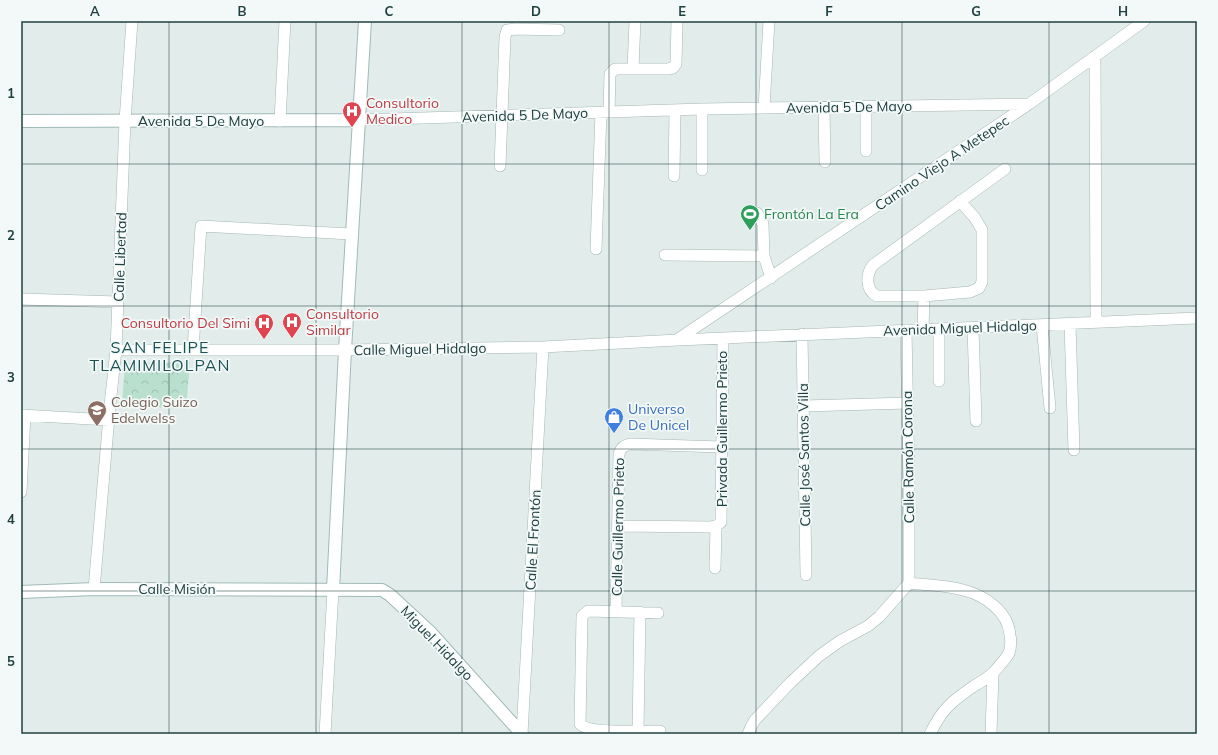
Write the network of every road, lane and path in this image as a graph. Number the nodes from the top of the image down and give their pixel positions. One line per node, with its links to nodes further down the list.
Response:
1 (132, 21): 21 (street, Calle Libertad)
2 (285, 21): 22 (street)
3 (365, 21): 19 (main road)
4 (635, 21): 10 (street)
5 (677, 21): 10 (street)
6 (769, 21): 13 (street)
7 (1144, 21): 9 (street, Camino Viejo A Metepec)
8 (559, 30): 18 (street)
9 (1095, 56): 11 (street, Camino Viejo A Metepec); 40 (street)
10 (633, 69): 17 (street)
11 (1029, 104): 12 (street, Avenida 5 De Mayo); 35 (street, Camino Viejo A Metepec)
12 (866, 106): 14 (street, Avenida 5 De Mayo); 23 (street)
13 (764, 108): 14 (street, Avenida 5 De Mayo); 15 (street, Avenida 5 De Mayo)
14 (824, 108): 24 (street)
15 (702, 109): 16 (street, Avenida 5 De Mayo); 27 (street)
16 (675, 110): 17 (street, Avenida 5 De Mayo); 28 (street)
17 (605, 112): 18 (street, Avenida 5 De Mayo); 32 (street)
18 (502, 115): 19 (street, Avenida 5 De Mayo); 25 (street)
19 (358, 120): 22 (main road, Avenida 5 De Mayo); 31 (main road)
20 (21, 121): 21 (main road, Avenida 5 De Mayo)
21 (126, 121): 22 (main road, Avenida 5 De Mayo); 38 (street, Calle Libertad)
22 (280, 121)
23 (866, 151)
24 (825, 162)
25 (500, 166)
26 (1005, 169): 29 (street)
27 (702, 170)
28 (674, 176)
29 (960, 200): 36 (street); 36 (street)
30 (757, 213): 34 (street)
31 (351, 234): 52 (street); 53 (main road)
32 (596, 249)
33 (665, 255): 34 (street)
34 (764, 256): 35 (street)
35 (771, 278): 49 (street, Camino Viejo A Metepec)
36 (924, 296): 45 (street)
37 (21, 299): 38 (street)
38 (118, 302): 51 (street, Calle Libertad)
39 (1197, 318): 40 (street, Avenida Miguel Hidalgo)
40 (1096, 322): 41 (street, Avenida Miguel Hidalgo)
41 (1070, 324): 42 (street, Avenida Miguel Hidalgo); 62 (street)
42 (1042, 325): 43 (street, Avenida Miguel Hidalgo); 57 (street)
43 (973, 328): 46 (street, Avenida Miguel Hidalgo); 60 (street)
44 (906, 330): 45 (street, Avenida Miguel Hidalgo); 47 (street, Avenida Miguel Hidalgo); 55 (street, Calle Ramón Corona)
45 (923, 330): 46 (street, Avenida Miguel Hidalgo)
46 (939, 330): 54 (street)
47 (802, 334): 48 (street, Avenida Miguel Hidalgo); 56 (street, Calle José Santos Villa)
48 (723, 338): 49 (street, Calle Miguel Hidalgo); 61 (street, Privada Guillermo Prieto)
49 (678, 340): 50 (street, Calle Miguel Hidalgo)
50 (544, 347): 53 (street, Calle Miguel Hidalgo); 79 (street, Calle El Frontón)
51 (116, 350): 52 (street, Calle Miguel Hidalgo); 59 (street, Calle Libertad)
52 (193, 350): 53 (street, Calle Miguel Hidalgo)
53 (345, 350): 70 (main road)
54 (939, 381)
55 (908, 403): 56 (street); 68 (street, Calle Ramón Corona)
56 (802, 406): 67 (street, Calle José Santos Villa)
57 (1050, 408)
58 (23, 415): 59 (street); 63 (street)
59 (110, 420): 69 (street, Calle Libertad)
60 (976, 421)
61 (722, 446): 64 (street, Privada Guillermo Prieto); 65 (street, Calle Guillermo Prieto)
62 (1074, 450)
63 (21, 492)
64 (719, 523): 65 (street); 66 (street, Privada Guillermo Prieto)
65 (618, 526): 72 (street, Calle Guillermo Prieto)
66 (715, 568)
67 (806, 575)
68 (909, 583): 75 (street); 80 (street)
69 (94, 589): 70 (main road, Calle Misión); 71 (main road, Calle Misión)
70 (333, 590): 78 (street); 79 (main road, Miguel Hidalgo)
71 (21, 592)
72 (616, 611): 73 (street); 76 (street)
73 (640, 612): 74 (street); 76 (street)
74 (658, 613)
75 (993, 673): 81 (street); 82 (street)
76 (638, 730): 77 (street)
77 (660, 731)
78 (324, 734)
79 (522, 734)
80 (748, 734)
81 (930, 734)
82 (991, 734)

